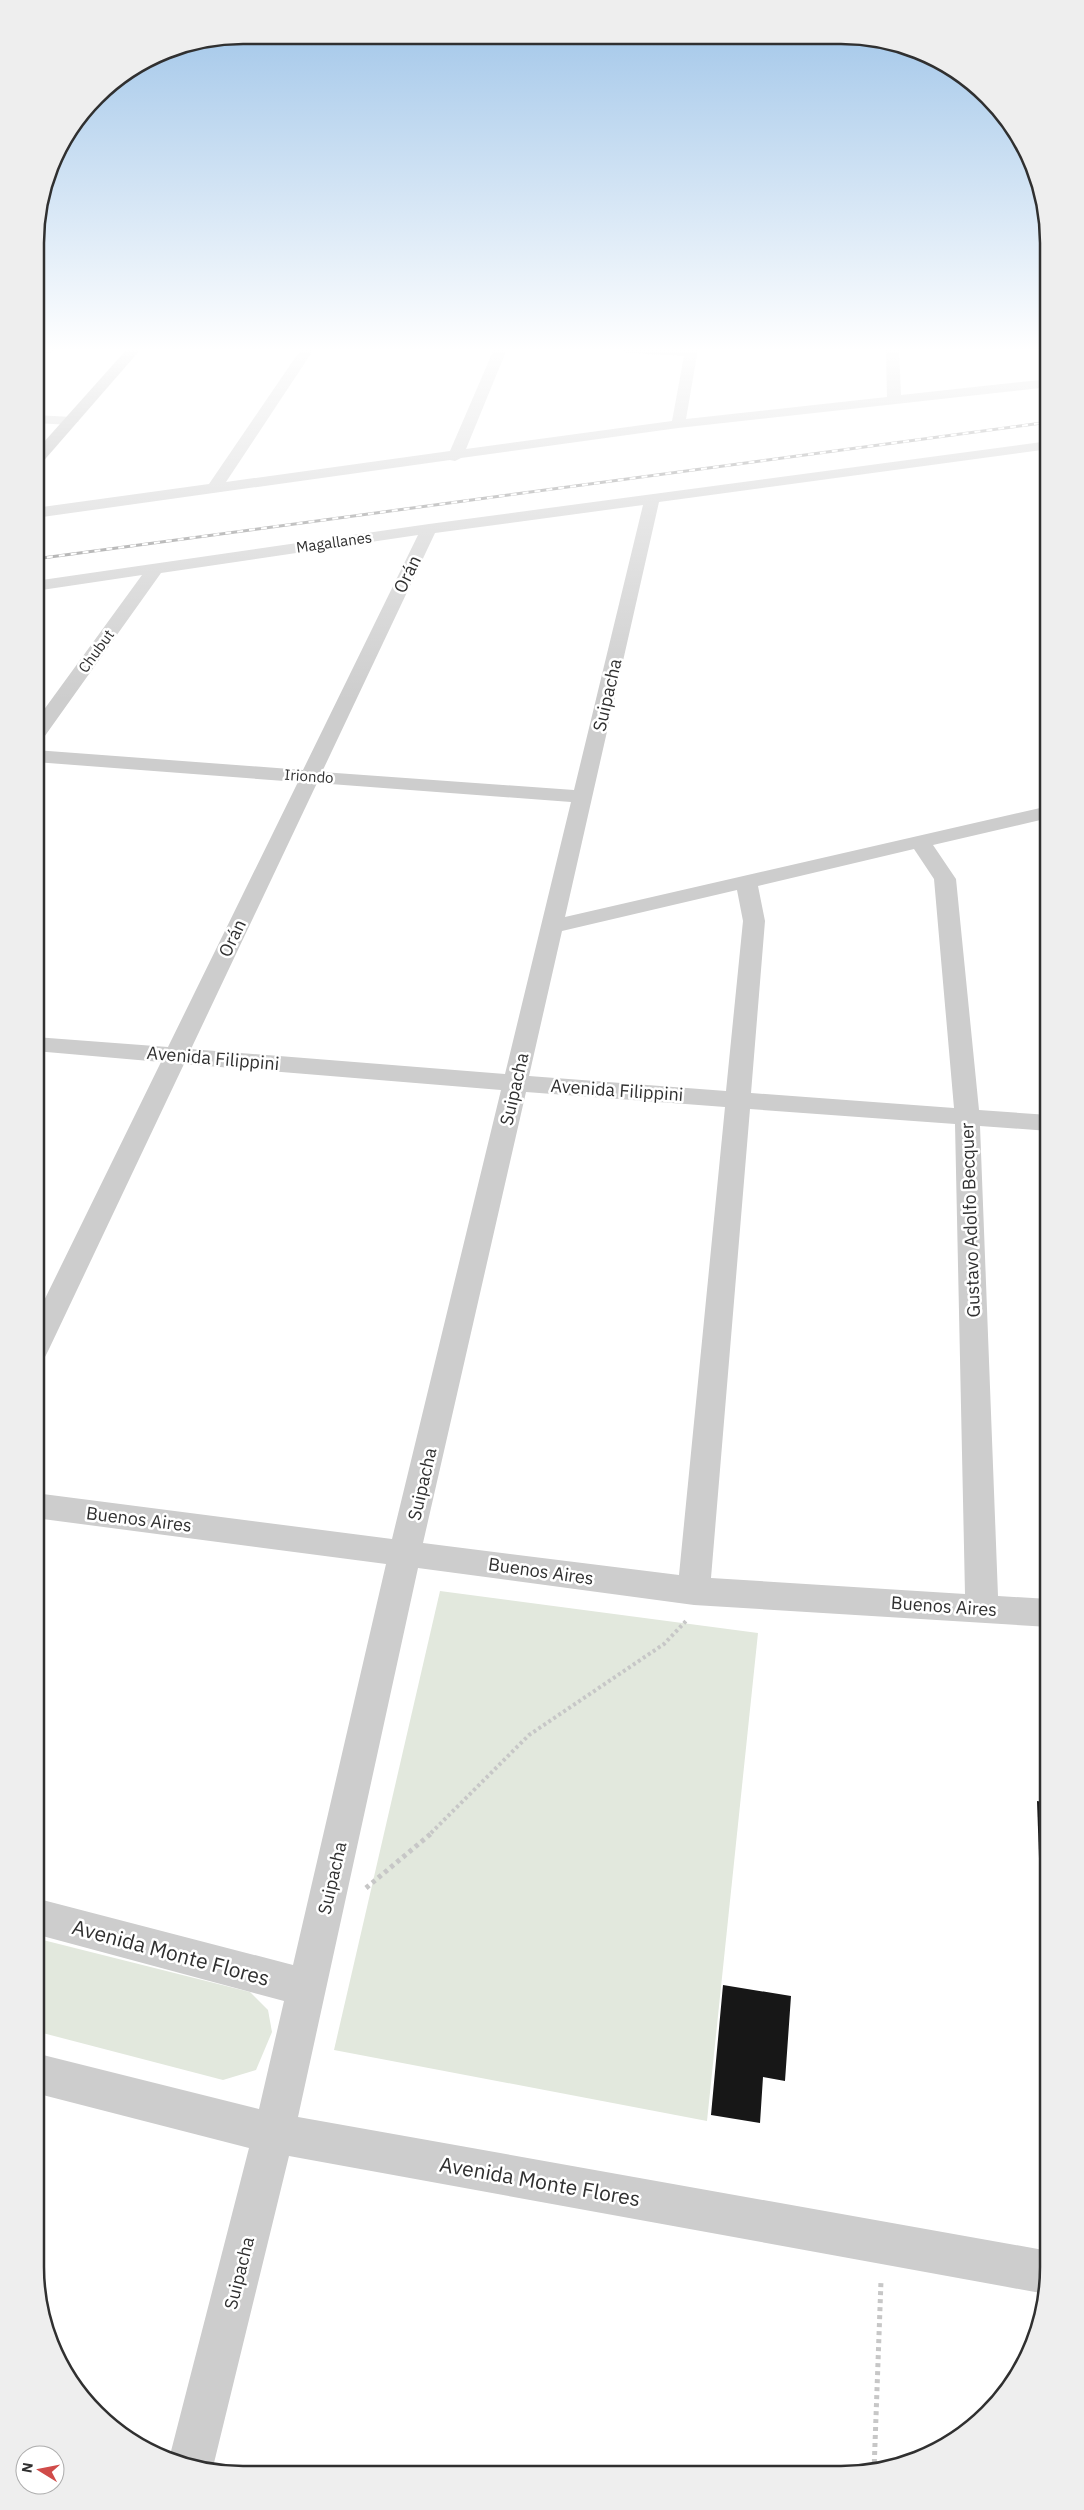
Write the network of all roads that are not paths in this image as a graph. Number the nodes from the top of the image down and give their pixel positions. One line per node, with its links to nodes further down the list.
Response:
1 (229, 466): 4 (street)
2 (384, 466): 4 (street)
3 (896, 466): 5 (street, Magallanes)
4 (214, 488): 6 (street)
5 (652, 500): 7 (street, Magallanes); 13 (street, Suipacha)
6 (44, 512)
7 (429, 529): 8 (street, Magallanes); 12 (street, Orán)
8 (157, 567): 9 (street, Magallanes); 10 (street, Chubut)
9 (44, 585)
10 (44, 724)
11 (44, 757): 12 (street, Iriondo)
12 (310, 776): 13 (street, Iriondo); 19 (street, Orán)
13 (583, 797): 17 (street, Suipacha)
14 (1040, 814): 15 (street)
15 (920, 842): 16 (street); 22 (street, Gustavo Adolfo Becquer)
16 (746, 882): 17 (street); 21 (street)
17 (554, 926): 20 (street, Suipacha)
18 (44, 1045): 19 (street, Avenida Filippini)
19 (175, 1055): 20 (street, Avenida Filippini); 24 (street, Orán)
20 (515, 1083): 21 (street, Avenida Filippini); 26 (street, Suipacha)
21 (738, 1099): 22 (street, Avenida Filippini); 27 (street)
22 (967, 1116): 23 (street, Avenida Filippini); 28 (street, Gustavo Adolfo Becquer)
23 (1040, 1121)
24 (44, 1330)
25 (44, 1506): 26 (street, Buenos Aires)
26 (406, 1553): 27 (street, Buenos Aires); 31 (street, Suipacha)
27 (694, 1591): 28 (street, Buenos Aires)
28 (982, 1608): 29 (street, Buenos Aires)
29 (1040, 1612)
30 (44, 1918): 31 (street, Avenida Monte Flores)
31 (307, 1988): 33 (street, Suipacha)
32 (44, 2075): 33 (street, Avenida Monte Flores)
33 (274, 2133): 34 (street, Avenida Monte Flores); 35 (street, Suipacha)
34 (1040, 2271)
35 (192, 2459)

